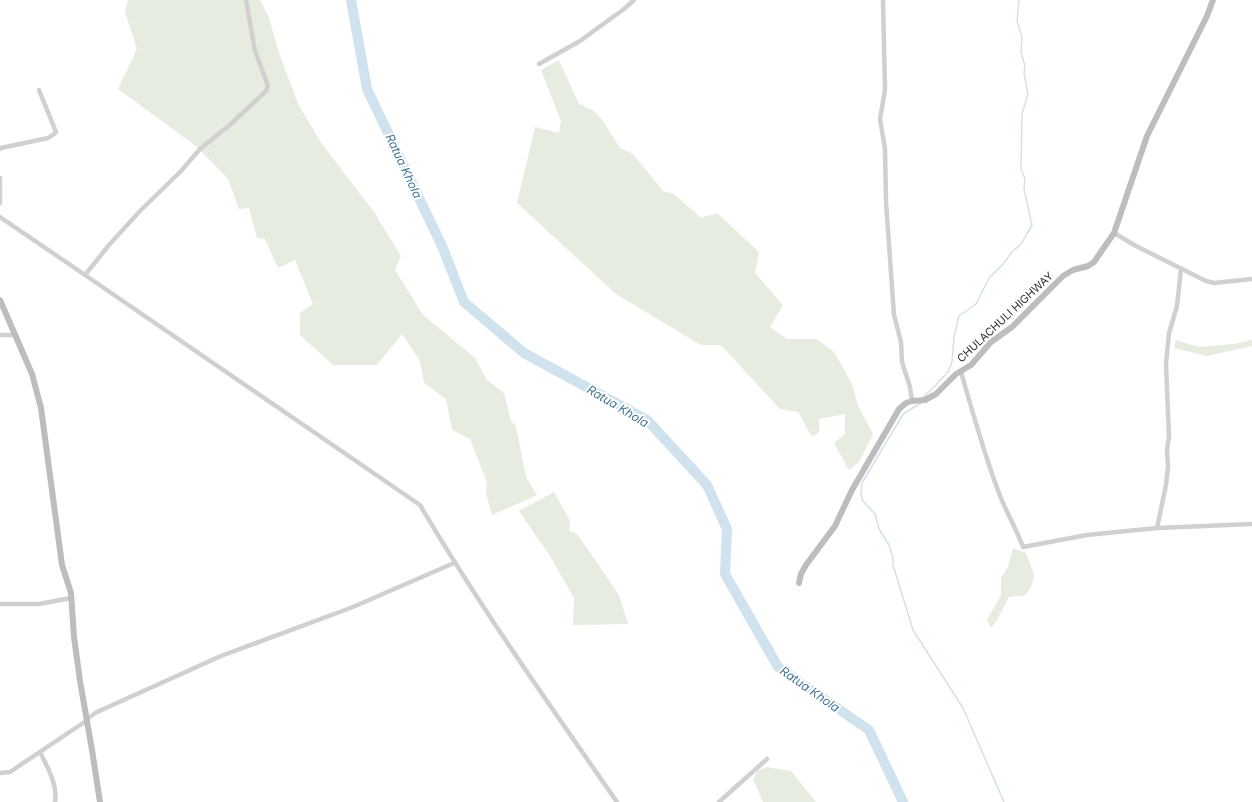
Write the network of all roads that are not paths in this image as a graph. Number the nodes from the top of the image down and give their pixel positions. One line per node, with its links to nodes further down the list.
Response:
1 (246, 0): 13 (street)
2 (634, 0): 5 (street)
3 (883, 0): 19 (street)
4 (1213, 0): 11 (street, CHULACHULI HIGHWAY)
5 (539, 64)
6 (39, 90): 7 (street)
7 (0, 149)
8 (0, 178): 9 (street)
9 (0, 203)
10 (0, 218): 13 (street)
11 (1114, 233): 12 (street); 18 (street, CHULACHULI HIGHWAY)
12 (1181, 270): 14 (street); 21 (street)
13 (85, 275): 22 (street)
14 (1252, 278)
15 (0, 300): 17 (street)
16 (0, 335): 17 (street)
17 (15, 335): 24 (street)
18 (961, 372): 19 (street, CHULACHULI HIGHWAY); 21 (street)
19 (912, 401): 23 (street, CHULACHULI HIGHWAY)
20 (1252, 524): 21 (street)
21 (1157, 528)
22 (454, 563): 26 (street); 32 (street)
23 (799, 583)
24 (71, 598): 25 (street); 26 (street)
25 (0, 604)
26 (86, 721): 27 (street); 31 (street)
27 (40, 752): 29 (street); 30 (street)
28 (767, 759): 33 (street)
29 (0, 773)
30 (55, 802)
31 (100, 802)
32 (617, 802)
33 (719, 802)

